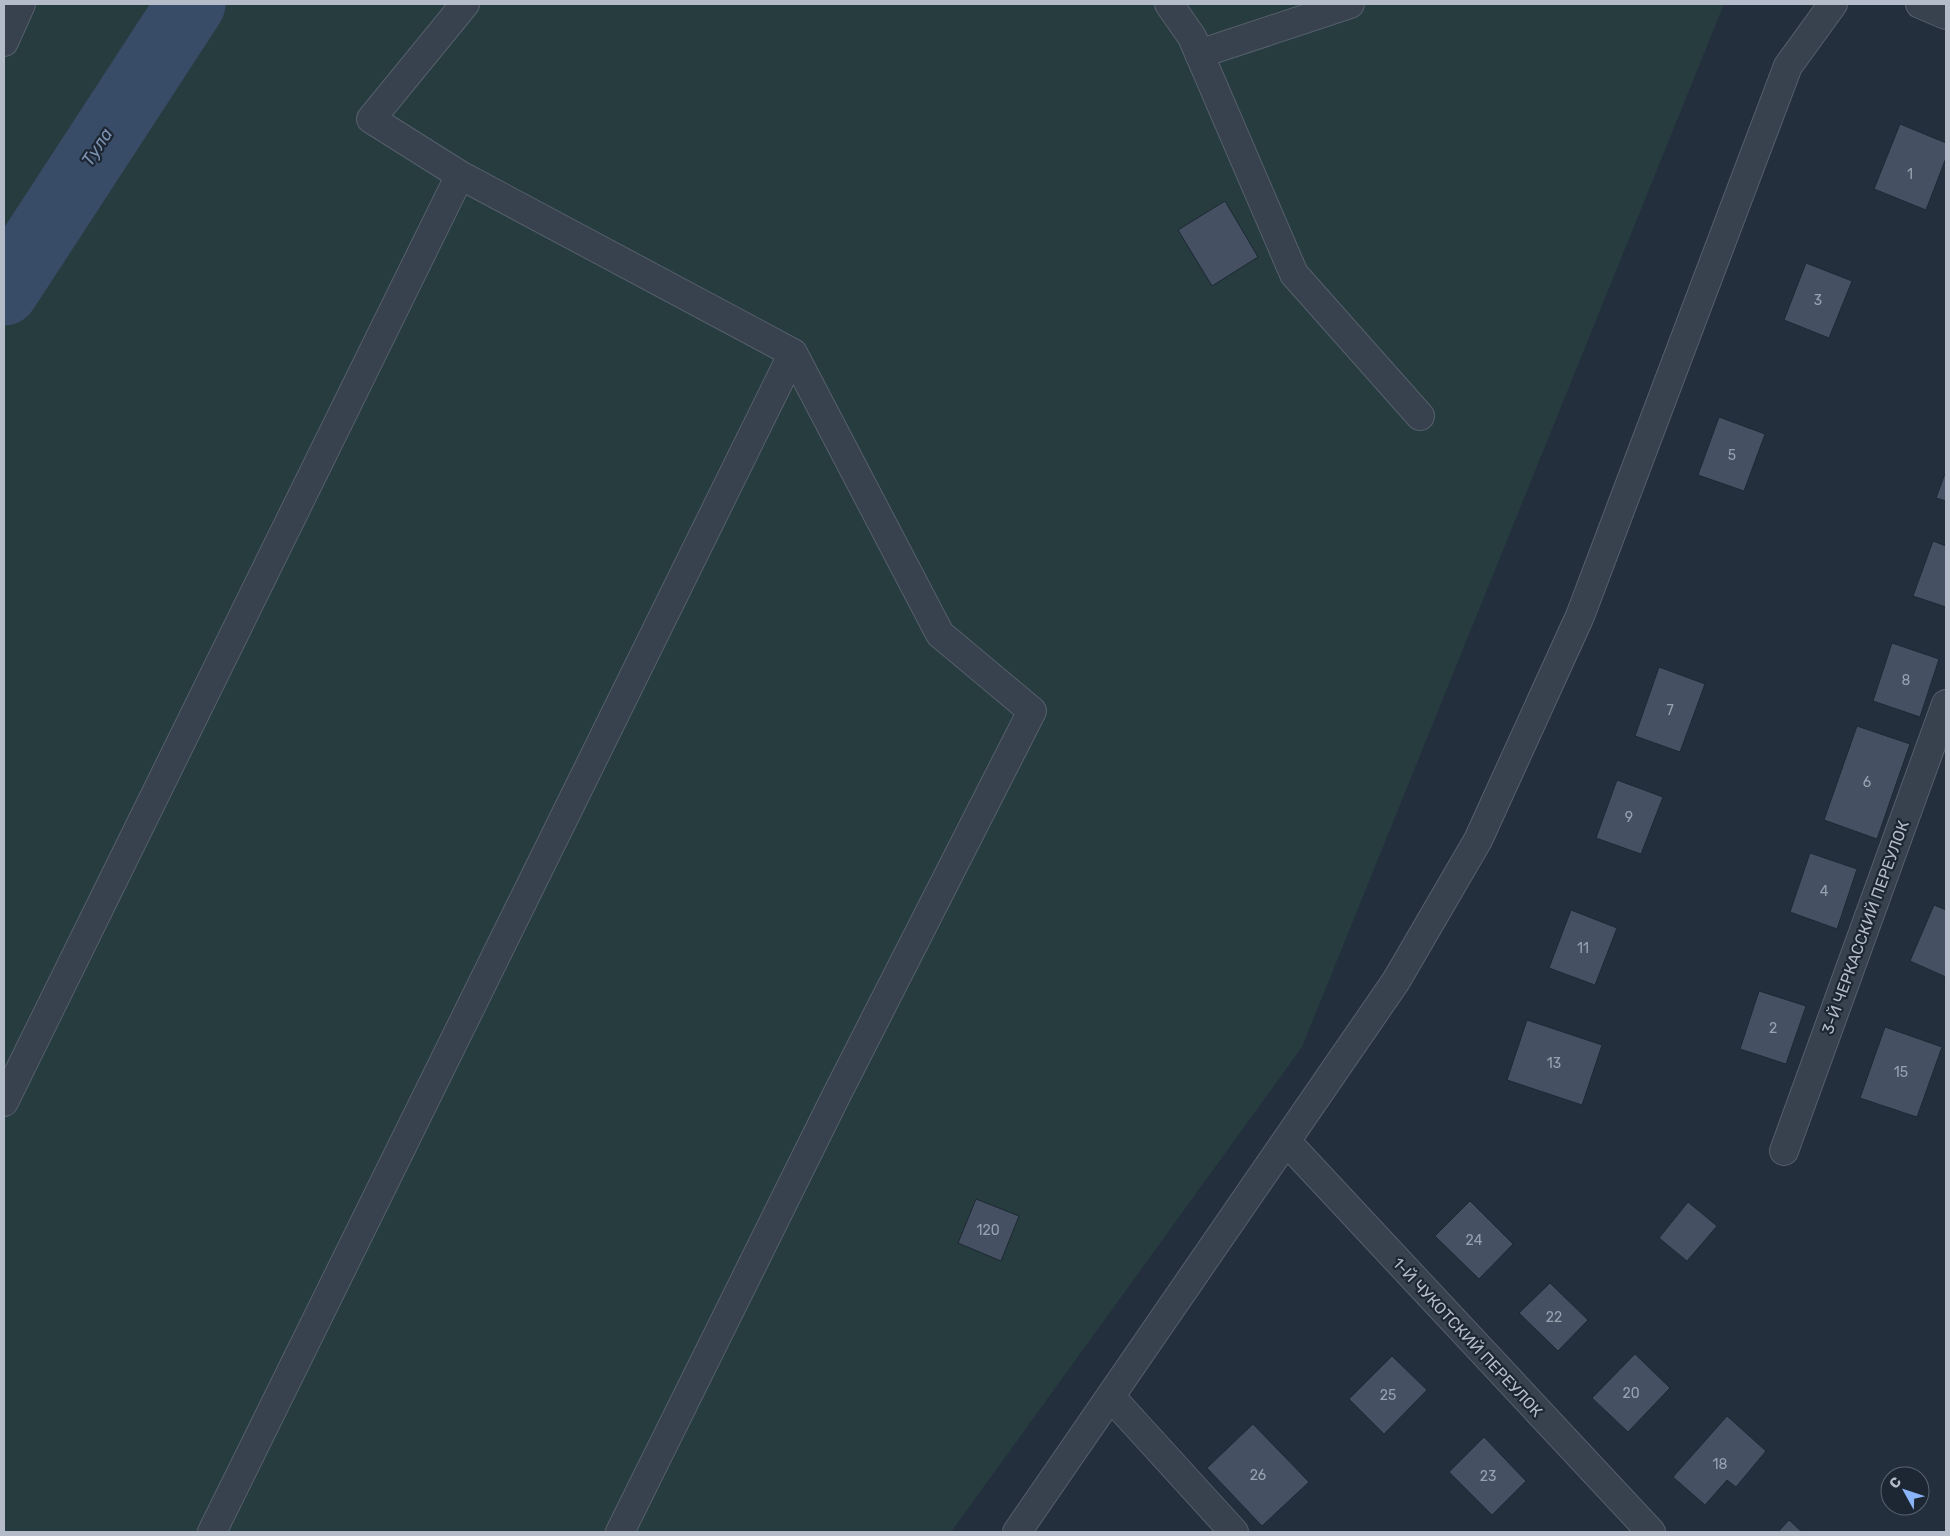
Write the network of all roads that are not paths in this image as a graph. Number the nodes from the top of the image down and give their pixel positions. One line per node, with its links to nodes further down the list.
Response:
1 (20, 4): 8 (street)
2 (465, 4): 10 (street)
3 (1169, 4): 9 (street)
4 (1350, 4): 9 (street)
5 (1834, 4): 15 (street)
6 (1920, 4): 7 (street)
7 (1946, 15)
8 (4, 42)
9 (1199, 54): 12 (street)
10 (460, 175): 11 (street); 14 (street)
11 (792, 353): 18 (street); 19 (street)
12 (1420, 416)
13 (1946, 704): 16 (street, 3-Й ЧЕРКАССКИЙ ПЕРЕУЛОК)
14 (4, 1102)
15 (1286, 1141): 17 (street); 22 (street, 1-Й ЧУКОТСКИЙ ПЕРЕУЛОК)
16 (1784, 1151)
17 (1110, 1397): 20 (street); 21 (street)
18 (212, 1532)
19 (620, 1532)
20 (1017, 1532)
21 (1234, 1532)
22 (1651, 1532)

